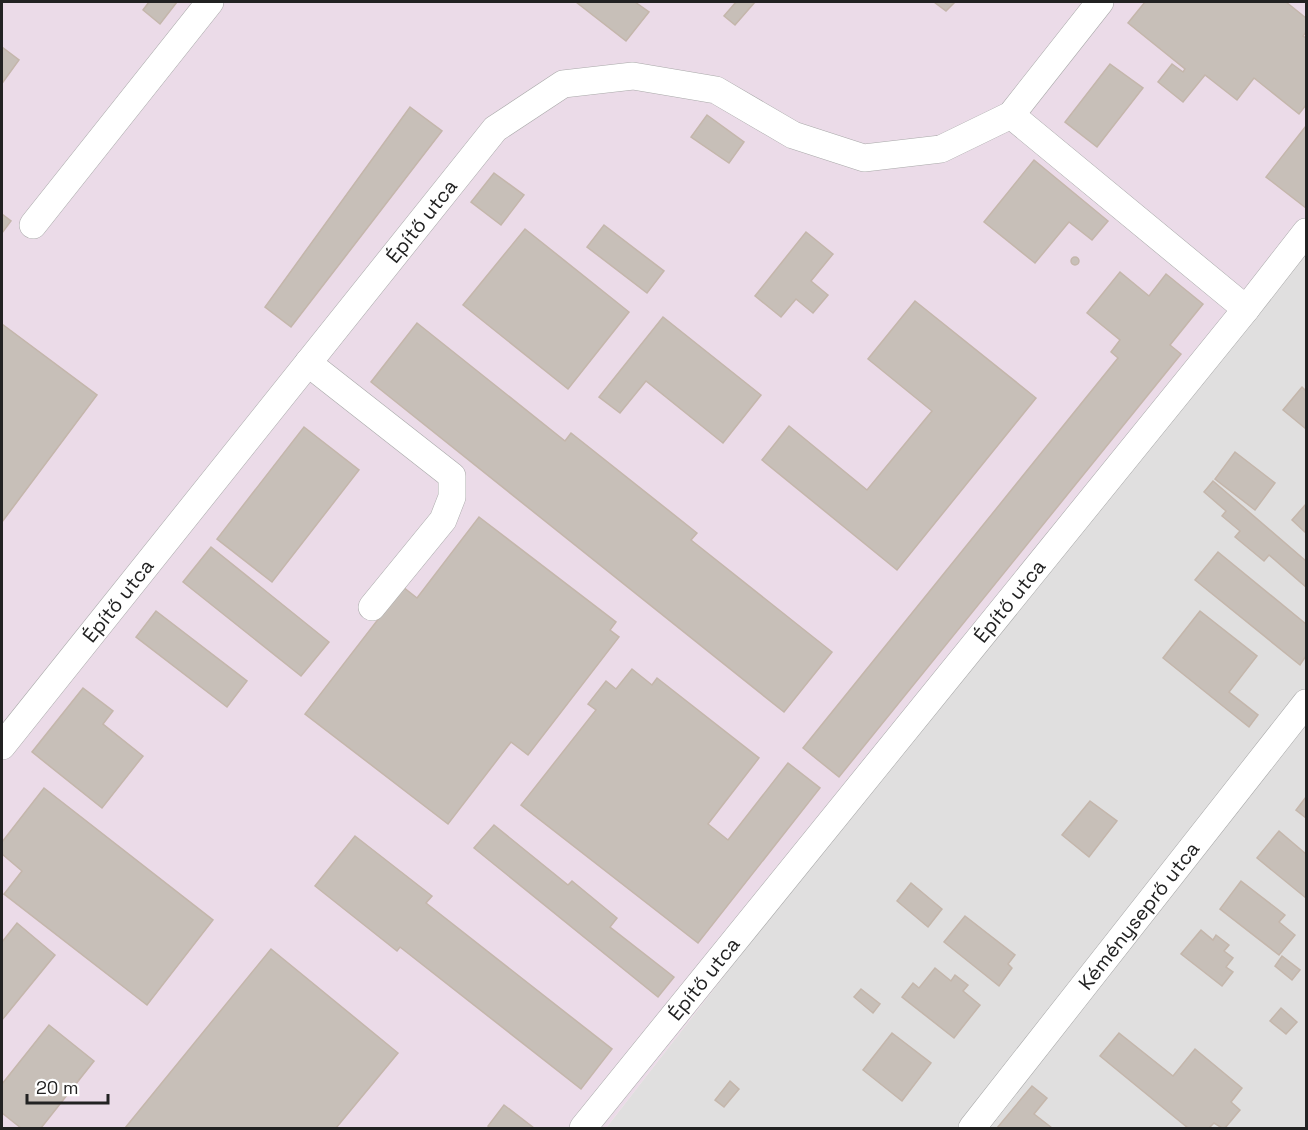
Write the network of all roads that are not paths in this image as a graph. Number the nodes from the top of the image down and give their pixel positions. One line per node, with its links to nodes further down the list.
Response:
1 (210, 2): 4 (street)
2 (1100, 2): 3 (street, Építő utca)
3 (1011, 115): 6 (street); 7 (street, Építő utca)
4 (33, 225)
5 (1306, 232): 6 (street, Építő utca)
6 (1246, 309): 11 (street, Építő utca)
7 (308, 363): 8 (street); 10 (street, Építő utca)
8 (372, 607)
9 (1306, 703): 12 (street, Kéményseprő utca)
10 (2, 746)
11 (582, 1128)
12 (972, 1128)

